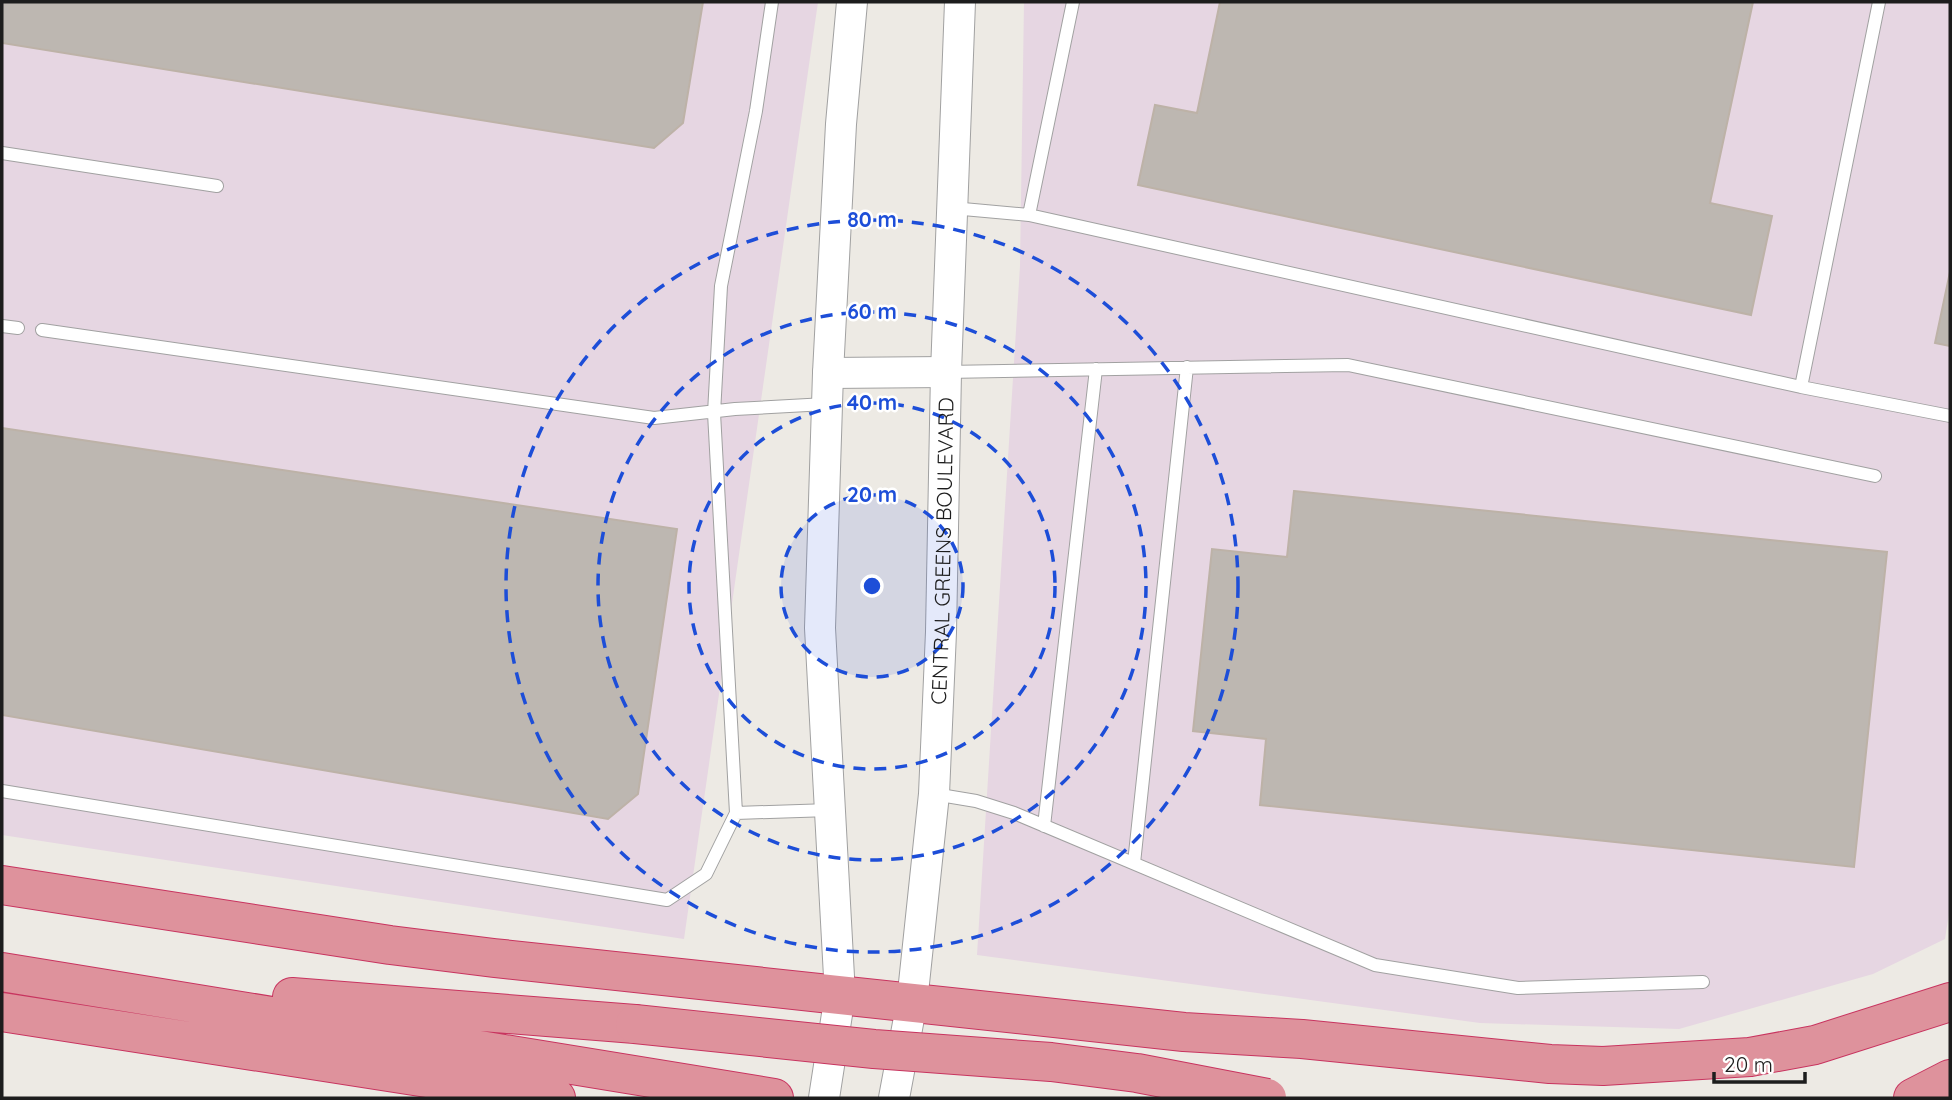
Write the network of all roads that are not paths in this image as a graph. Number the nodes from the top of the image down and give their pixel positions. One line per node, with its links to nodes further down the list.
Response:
1 (772, 2): 19 (lane)
2 (852, 2): 16 (street)
3 (960, 2): 8 (street, CENTRAL GREENS BOULEVARD)
4 (1073, 2): 9 (lane)
5 (1879, 2): 17 (lane)
6 (2, 153): 7 (lane)
7 (217, 186)
8 (952, 208): 9 (lane); 15 (street, CENTRAL GREENS BOULEVARD)
9 (1029, 215): 17 (lane)
10 (2, 326): 11 (lane)
11 (18, 328)
12 (42, 330): 19 (lane)
13 (1187, 368): 14 (lane); 21 (lane); 27 (lane)
14 (1096, 369): 15 (lane); 26 (lane)
15 (946, 372): 16 (street); 23 (street, CENTRAL GREENS BOULEVARD)
16 (828, 373): 18 (street)
17 (1801, 387): 20 (lane)
18 (827, 404): 19 (lane); 24 (street)
19 (715, 413): 25 (lane)
20 (1950, 416)
21 (1875, 476)
22 (2, 791): 25 (lane)
23 (934, 794): 26 (lane); 33 (street, CENTRAL GREENS BOULEVARD)
24 (831, 810): 25 (lane); 32 (street)
25 (736, 814)
26 (1044, 826): 27 (lane)
27 (1134, 863): 31 (lane)
28 (2, 885): 32 (highway)
29 (2, 964): 41 (highway, bridge)
30 (2, 972): 38 (highway)
31 (1703, 982)
32 (840, 995): 33 (highway); 39 (street)
33 (912, 1002): 34 (highway); 40 (street, CENTRAL GREENS BOULEVARD)
34 (1950, 1002)
35 (2, 1012): 37 (highway)
36 (1950, 1079): 42 (highway)
37 (556, 1098)
38 (774, 1098)
39 (824, 1098)
40 (894, 1098)
41 (1267, 1098)
42 (1913, 1098)

